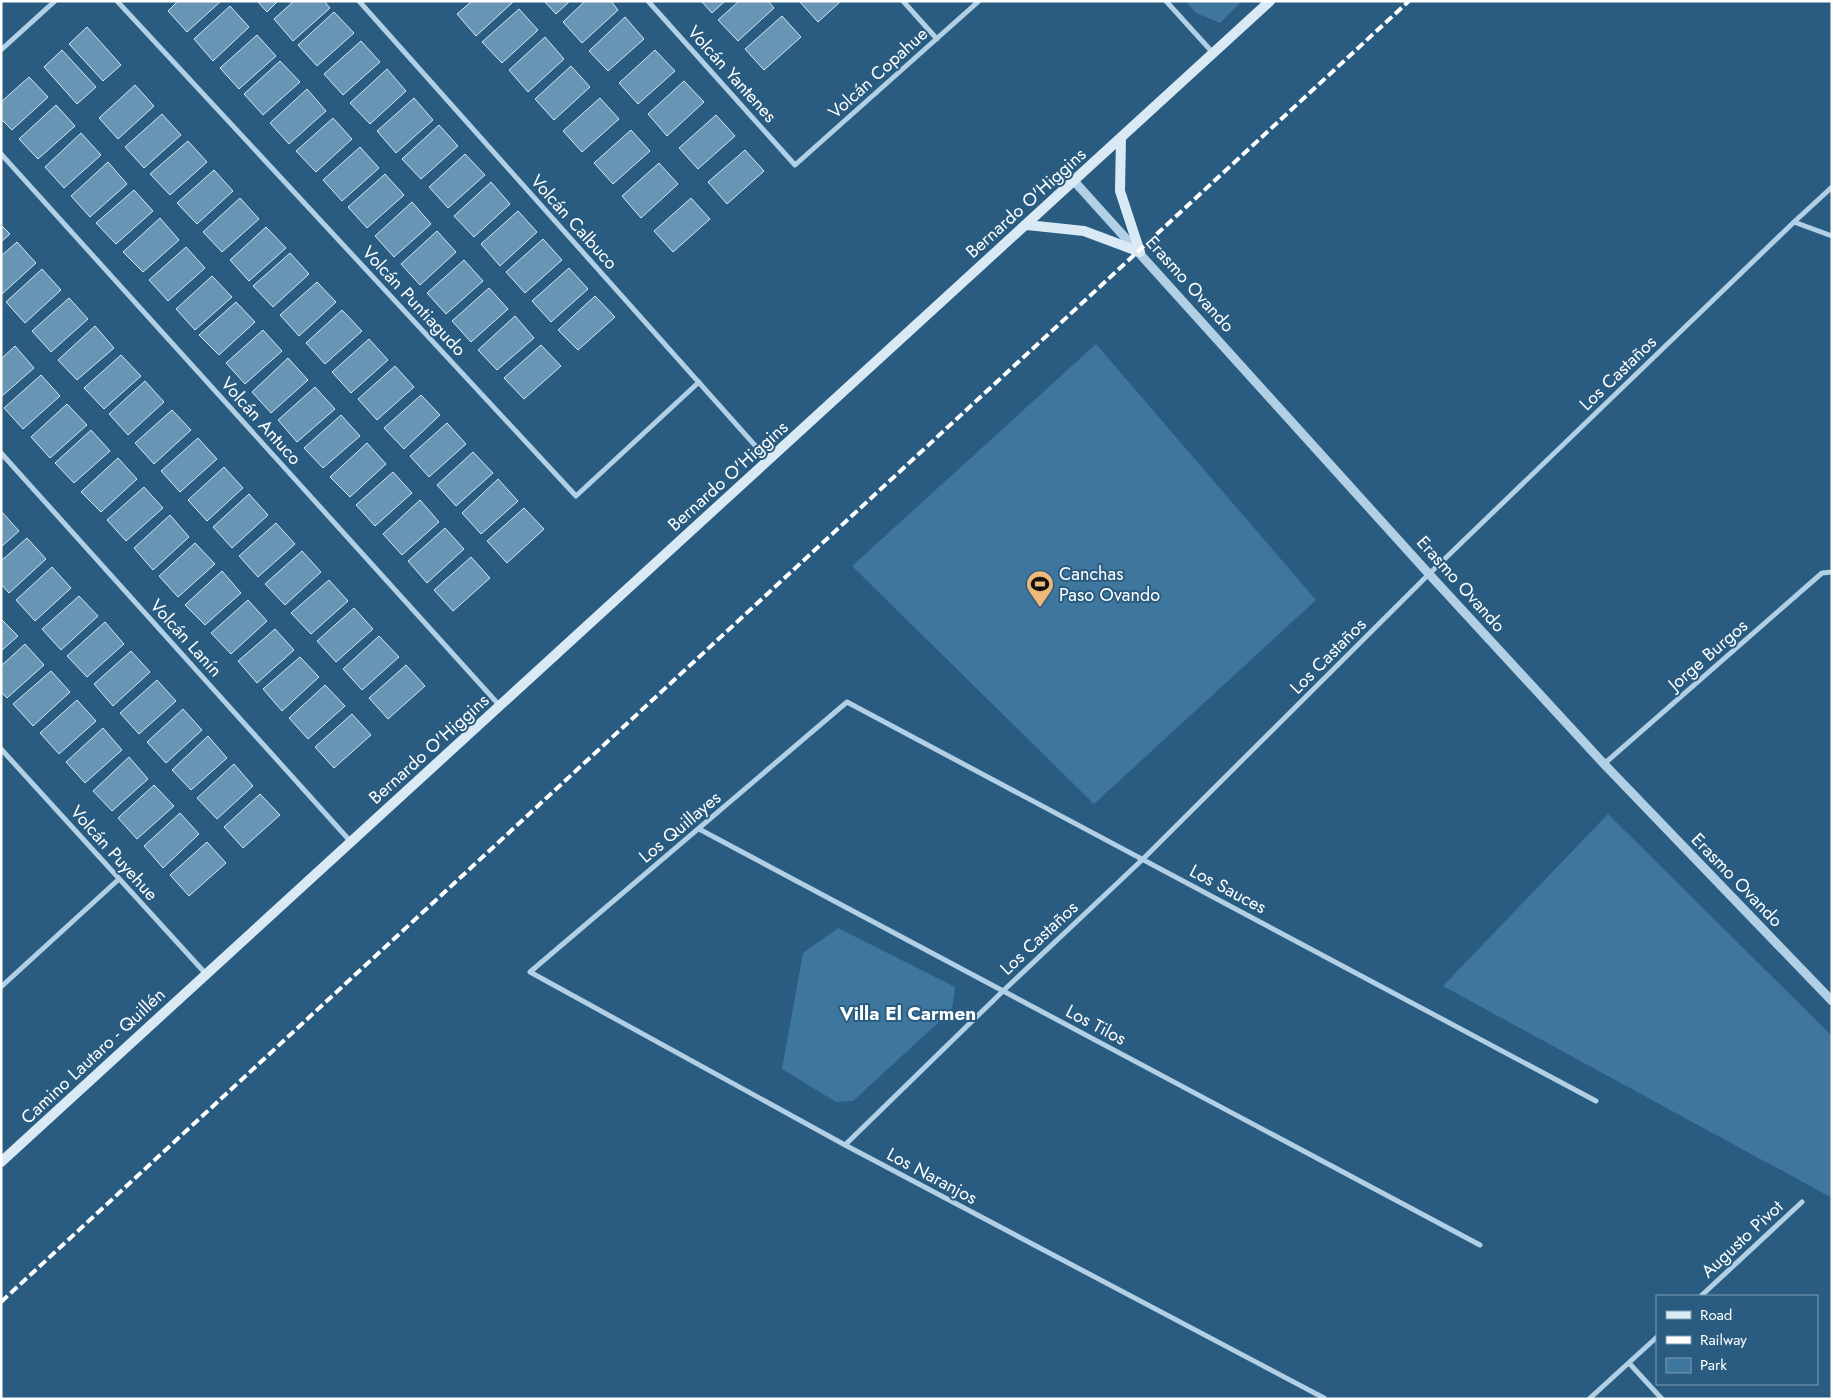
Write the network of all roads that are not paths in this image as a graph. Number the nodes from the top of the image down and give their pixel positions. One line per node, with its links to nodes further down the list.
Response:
1 (55, 1): 10 (street)
2 (117, 1): 21 (street, Volcán Puntiagudo)
3 (359, 1): 21 (street, Volcán Calbuco)
4 (648, 1): 14 (street, Volcán Yantenes)
5 (904, 1): 9 (street)
6 (979, 1): 9 (street, Volcán Copahue)
7 (1166, 1): 11 (street)
8 (1270, 1): 11 (main road, Bernardo O'Higgins)
9 (937, 39): 14 (street, Volcán Copahue)
10 (1, 50)
11 (1214, 54): 12 (main road, Bernardo O'Higgins)
12 (1121, 138): 15 (main road, Bernardo O'Higgins); 20 (main road)
13 (1, 154): 27 (street, Volcán Antuco)
14 (795, 165)
15 (1074, 181): 18 (main road, Bernardo O'Higgins); 20 (street, Erasmo Ovando)
16 (1832, 187): 17 (street, Los Castaños)
17 (1794, 222): 19 (street); 25 (street, Los Castaños)
18 (1027, 225): 20 (main road); 23 (main road, Bernardo O'Higgins)
19 (1832, 236)
20 (1140, 252): 25 (street, Erasmo Ovando)
21 (698, 382): 23 (street, Volcán Calbuco)
22 (1, 453): 31 (street, Volcán Lanín)
23 (769, 460): 27 (main road, Bernardo O'Higgins)
24 (1832, 572): 29 (street, Jorge Burgos)
25 (1429, 574): 29 (street, Erasmo Ovando); 32 (street, Los Castaños)
26 (847, 702): 30 (street, Los Quillayes); 32 (street, Los Sauces)
27 (500, 706): 31 (main road, Bernardo O'Higgins)
28 (1, 749): 33 (street, Volcán Puyehue)
29 (1604, 764): 38 (street, Erasmo Ovando)
30 (699, 829): 34 (street, Los Quillayes); 37 (street, Los Tilos)
31 (351, 842): 35 (main road, Bernardo O'Higgins)
32 (1143, 859): 37 (street, Los Castaños); 39 (street, Los Sauces)
33 (120, 879): 35 (street, Volcán Puyehue); 36 (street)
34 (530, 972): 40 (street, Los Naranjos)
35 (206, 974): 41 (main road, Camino Lautaro - Quillén)
36 (1, 987)
37 (1002, 991): 40 (street, Los Castaños); 43 (street, Los Tilos)
38 (1832, 1002)
39 (1596, 1102)
40 (845, 1145): 47 (street, Los Naranjos)
41 (1, 1162)
42 (1802, 1202): 44 (street, Augusto Pivot)
43 (1480, 1245)
44 (1702, 1295)
45 (1656, 1338): 46 (street)
46 (1629, 1363): 48 (street); 49 (street)
47 (1324, 1398)
48 (1589, 1399)
49 (1662, 1399)

